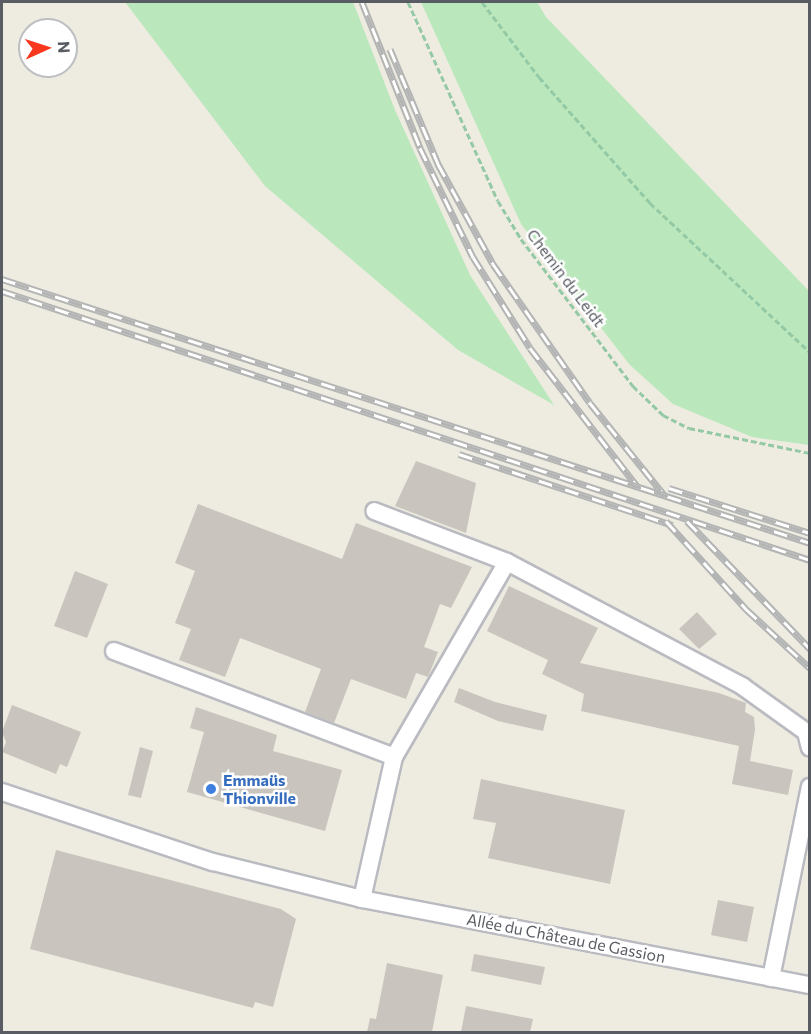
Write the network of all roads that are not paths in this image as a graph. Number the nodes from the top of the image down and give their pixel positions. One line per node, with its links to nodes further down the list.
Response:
1 (374, 511): 2 (street)
2 (507, 562): 4 (street); 5 (street)
3 (114, 651): 5 (street)
4 (810, 748)
5 (394, 757): 8 (street)
6 (810, 787): 9 (street)
7 (2, 792): 8 (street, Allée du Château de Gassion)
8 (362, 899): 9 (street, Allée du Château de Gassion)
9 (771, 978): 10 (street, Allée du Château de Gassion)
10 (810, 985)

